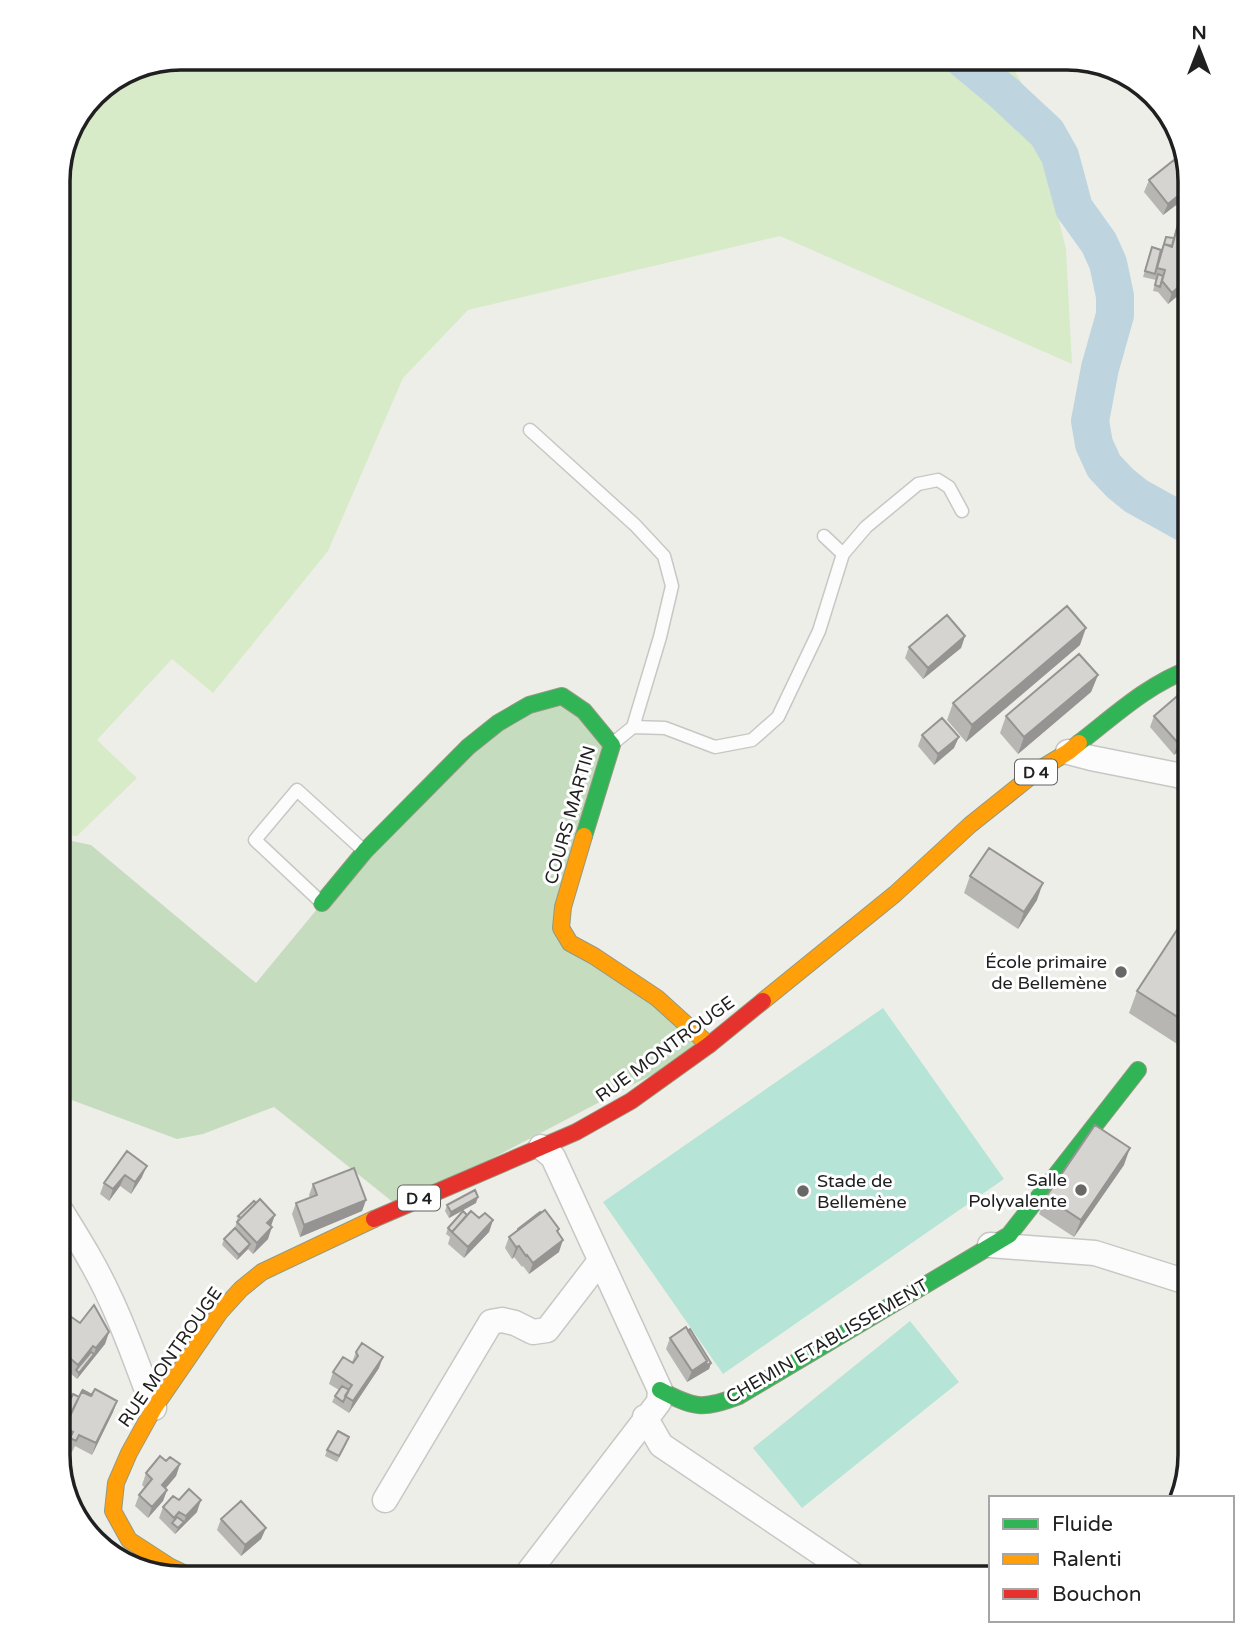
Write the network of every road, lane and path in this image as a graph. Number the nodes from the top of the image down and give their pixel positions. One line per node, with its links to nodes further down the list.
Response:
1 (530, 430): 6 (lane)
2 (961, 511): 4 (lane)
3 (824, 536): 4 (lane)
4 (843, 554): 6 (lane)
5 (1178, 674): 8 (main road, RUE MONTROUGE / D 4)
6 (633, 727): 7 (lane)
7 (612, 745): 10 (main road, COURS MARTIN); 12 (main road, COURS MARTIN)
8 (1068, 752): 9 (street); 12 (main road, RUE MONTROUGE / D 4)
9 (1178, 775)
10 (365, 852): 11 (main road, COURS MARTIN); 11 (lane)
11 (322, 903)
12 (709, 1045): 14 (main road, RUE MONTROUGE / D 4)
13 (1138, 1070): 16 (main road, CHEMIN ETABLISSEMENT)
14 (541, 1147): 17 (street); 20 (main road, RUE MONTROUGE / D 4)
15 (70, 1226): 20 (street)
16 (990, 1245): 18 (street); 19 (main road, CHEMIN ETABLISSEMENT)
17 (600, 1261): 19 (street); 22 (street)
18 (1178, 1279)
19 (660, 1390): 21 (street)
20 (154, 1408): 23 (main road, RUE MONTROUGE / D 4)
21 (645, 1418): 24 (street); 25 (street)
22 (384, 1500)
23 (156, 1563)
24 (533, 1566)
25 (840, 1566)

